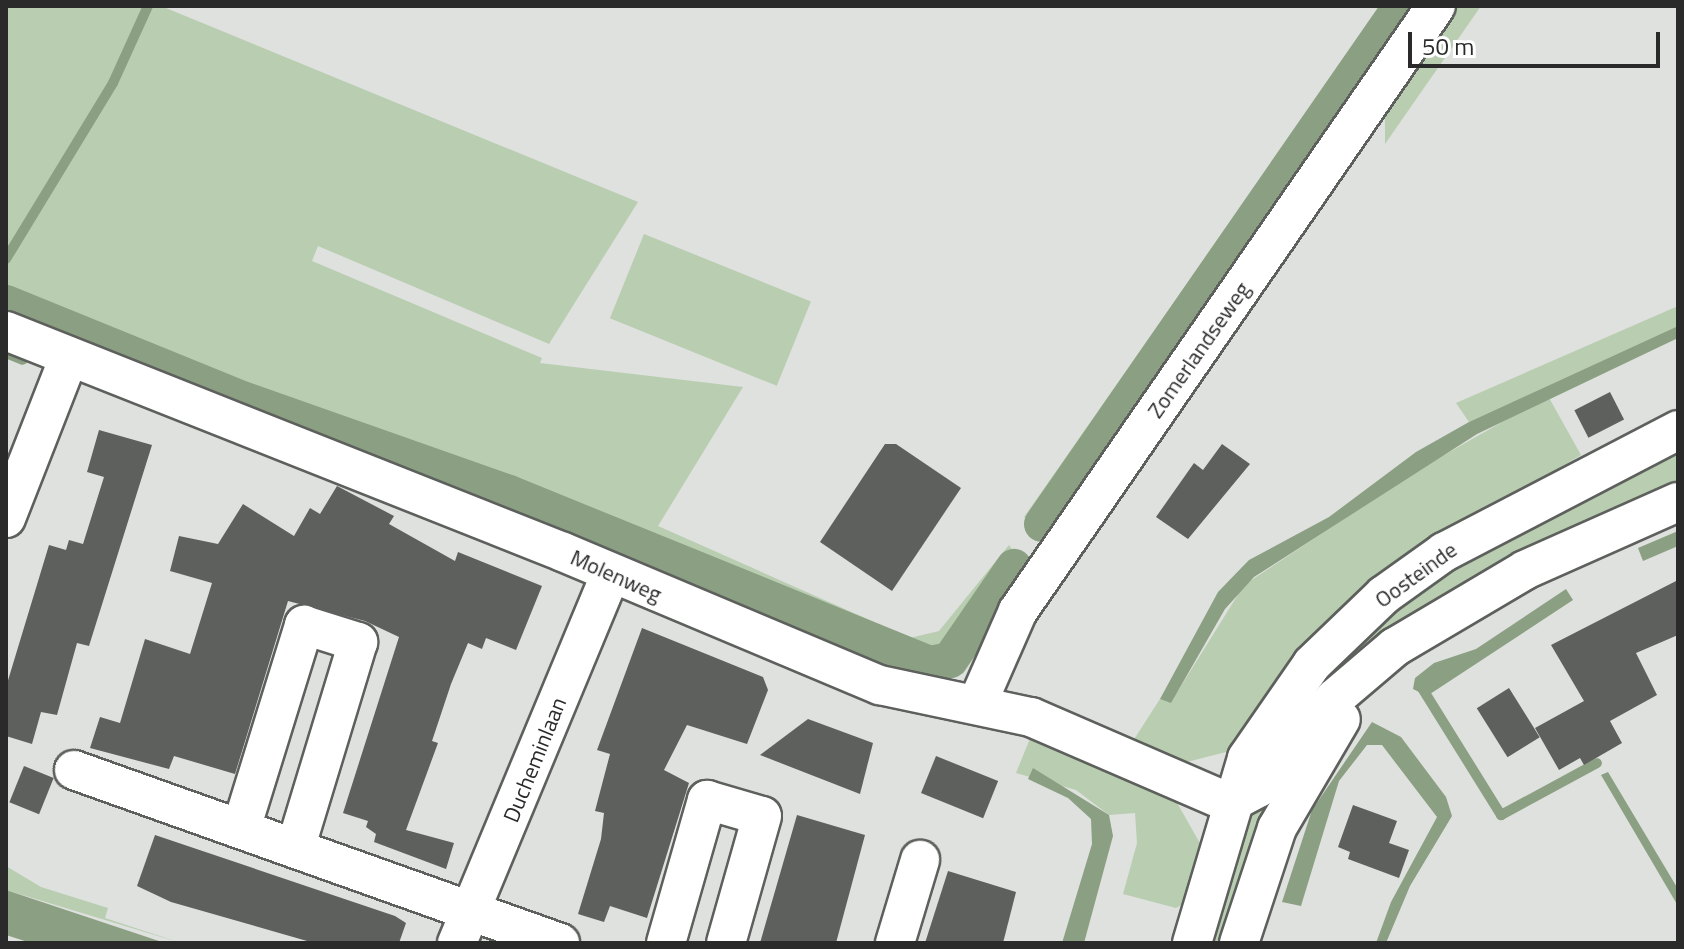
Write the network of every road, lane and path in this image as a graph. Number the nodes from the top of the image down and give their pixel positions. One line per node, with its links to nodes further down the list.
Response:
1 (1436, 6): 9 (street, Zomerlandseweg)
2 (6, 331): 3 (street, Molenweg)
3 (69, 357): 6 (street); 7 (street, Molenweg)
4 (1678, 430): 11 (street, Oosteinde)
5 (1678, 502): 8 (street)
6 (6, 518)
7 (610, 575): 9 (street, Molenweg); 15 (street, Ducheminlaan)
8 (1355, 679): 11 (street); 21 (street)
9 (978, 702): 11 (street, Molenweg)
10 (74, 770): 12 (street)
11 (1230, 803): 20 (street, Oosteinde)
12 (241, 829): 13 (street); 13 (street)
13 (295, 849): 15 (street)
14 (920, 860): 19 (street)
15 (465, 928): 16 (street)
16 (560, 943)
17 (666, 943): 18 (street)
18 (726, 943)
19 (895, 943)
20 (1192, 943)
21 (1239, 943)

